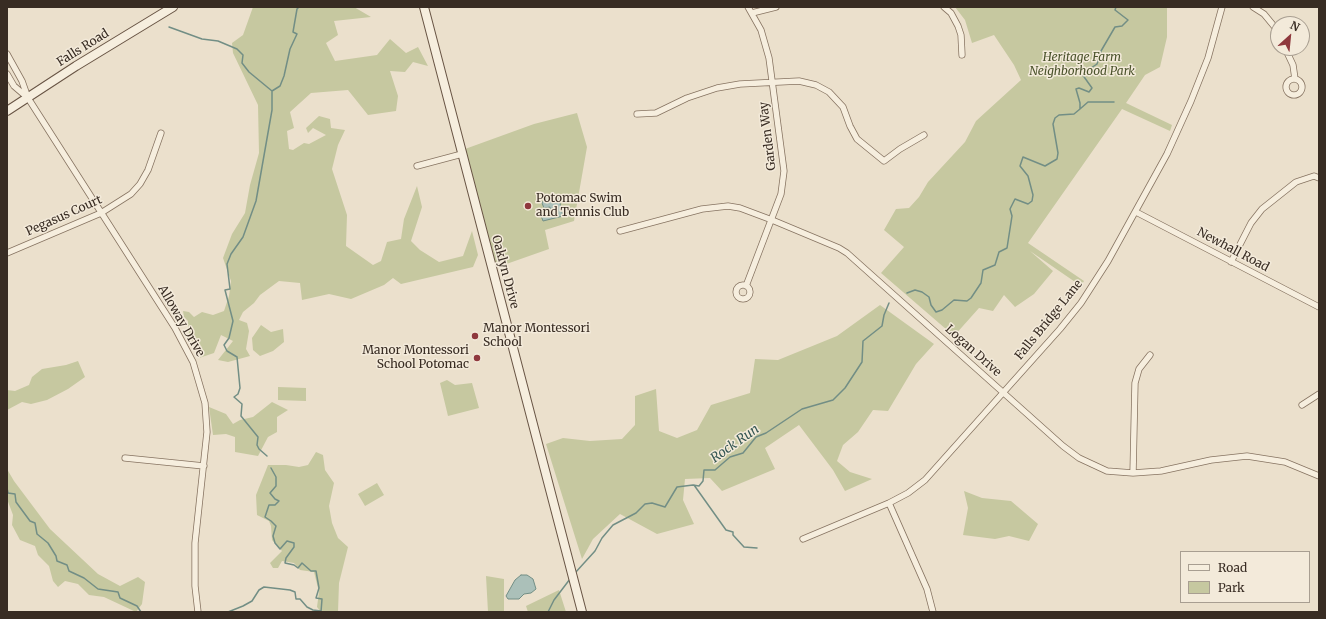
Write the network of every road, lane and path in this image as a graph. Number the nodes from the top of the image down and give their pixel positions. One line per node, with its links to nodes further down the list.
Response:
1 (174, 7): 16 (street, Falls Road)
2 (424, 7): 21 (street, Oaklyn Drive)
3 (748, 7): 8 (street, Garden Way)
4 (776, 7): 8 (street)
5 (944, 7): 11 (street)
6 (1222, 7): 24 (street, Falls Bridge Lane)
7 (1253, 7): 9 (street)
8 (752, 13): 15 (street, Garden Way)
9 (1270, 21)
10 (7, 54): 16 (street, Alloway Drive)
11 (962, 55)
12 (1289, 56): 14 (street)
13 (7, 74): 16 (street, Alloway Drive)
14 (1295, 79)
15 (772, 82): 18 (street); 20 (street); 26 (street, Garden Way)
16 (28, 98): 17 (street, Falls Road); 25 (street, Alloway Drive)
17 (7, 111)
18 (637, 114)
19 (161, 133): 25 (street, Pegasus Court)
20 (924, 135)
21 (462, 154): 22 (street); 43 (street, Oaklyn Drive)
22 (417, 166)
23 (1319, 178): 29 (street)
24 (1136, 212): 29 (street, Newhall Road); 33 (street, Falls Bridge Lane)
25 (101, 213): 28 (street, Pegasus Court); 37 (street, Alloway Drive)
26 (772, 220): 27 (street, Logan Drive); 30 (street, Garden Way); 33 (street, Logan Drive)
27 (620, 231)
28 (7, 253)
29 (1232, 262): 31 (street, Newhall Road)
30 (746, 286)
31 (1319, 307)
32 (1150, 355): 38 (street)
33 (1003, 392): 38 (street, Logan Drive); 40 (street, Falls Bridge Lane)
34 (1319, 394): 35 (street)
35 (1302, 405)
36 (125, 458): 37 (street)
37 (204, 466): 42 (street, Alloway Drive)
38 (1133, 473): 39 (street, Logan Drive)
39 (1319, 476)
40 (890, 503): 41 (street, Falls Bridge Lane); 44 (street)
41 (803, 539)
42 (198, 612)
43 (582, 612)
44 (933, 612)

